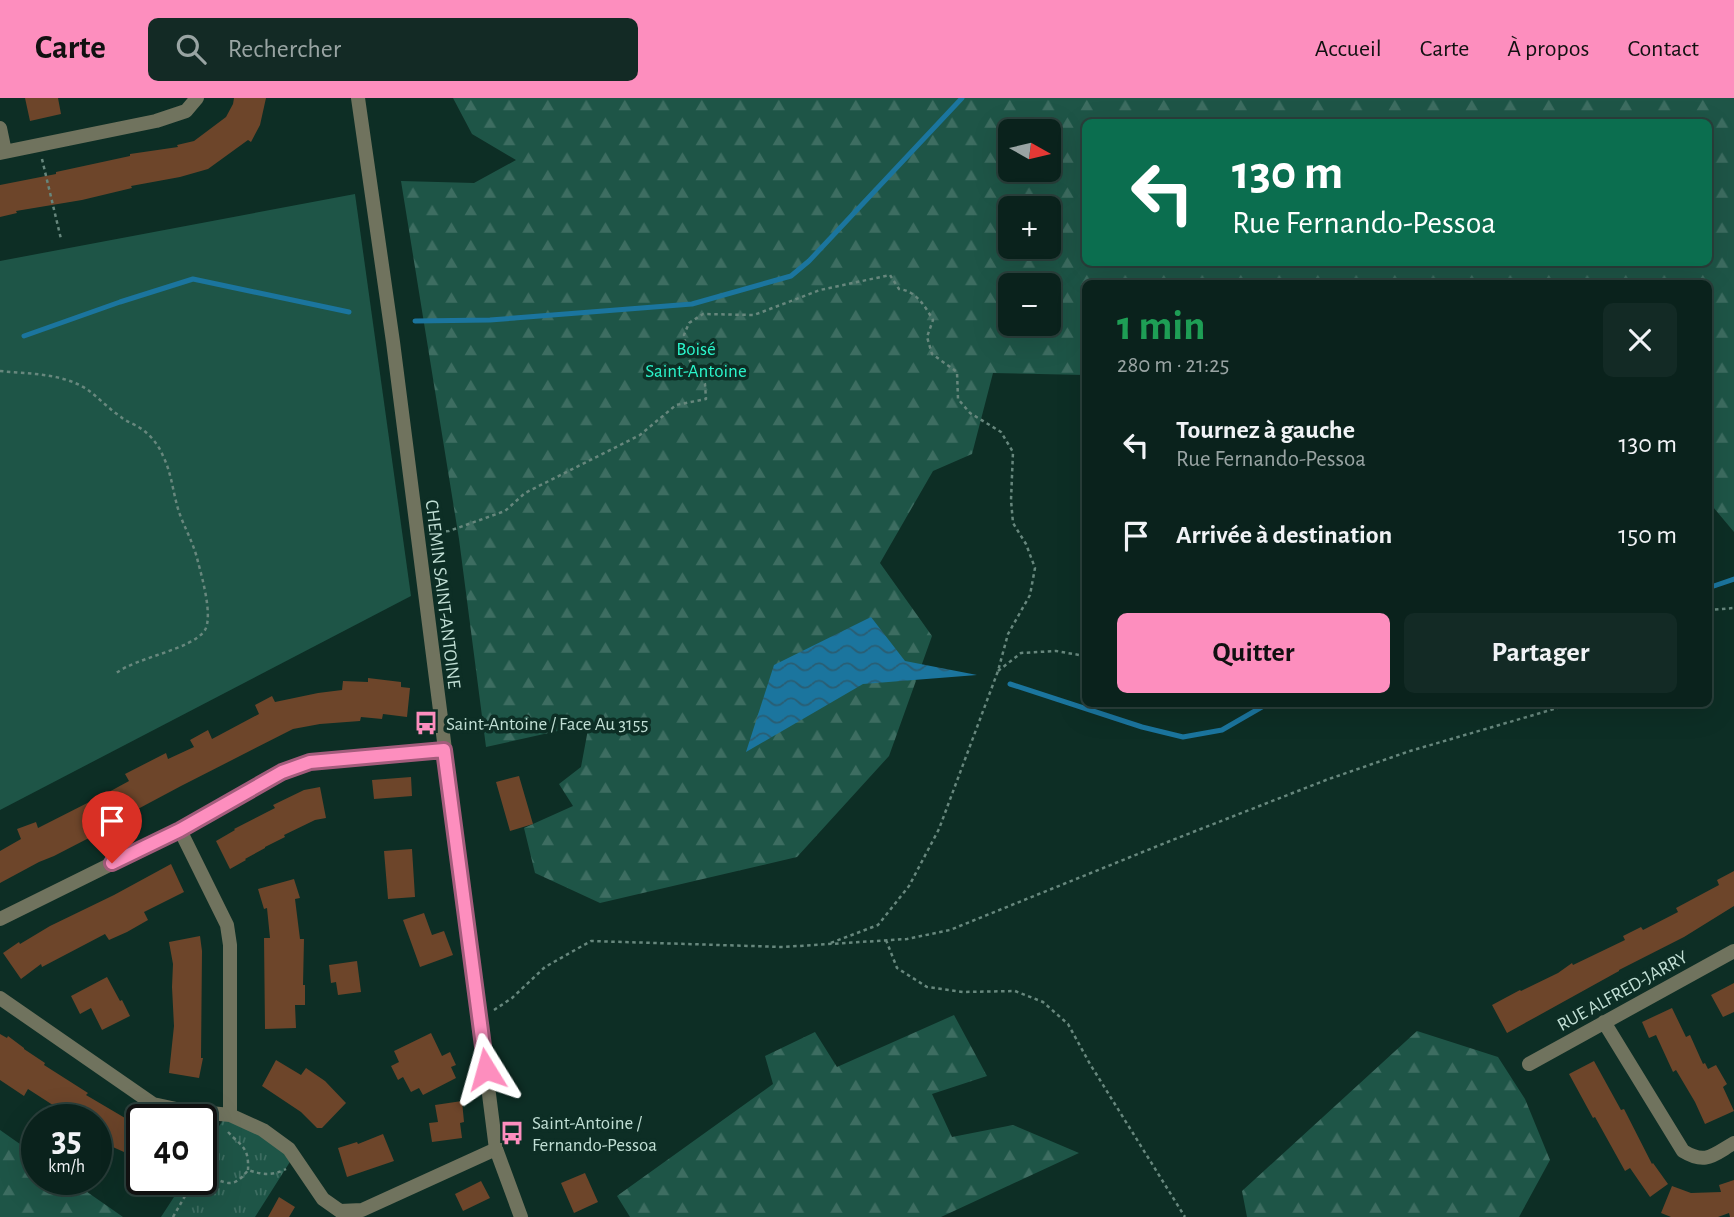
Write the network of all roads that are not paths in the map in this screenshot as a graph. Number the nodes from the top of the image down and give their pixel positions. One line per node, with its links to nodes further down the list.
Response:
1 (197, 98): 4 (street)
2 (358, 98): 5 (street, CHEMIN SAINT-ANTOINE)
3 (0, 128): 4 (street)
4 (3, 152)
5 (444, 750): 6 (street); 14 (street, CHEMIN SAINT-ANTOINE)
6 (180, 830): 7 (street); 12 (street)
7 (0, 919)
8 (1734, 950): 10 (street, RUE ALFRED-JARRY)
9 (0, 998): 12 (street)
10 (1604, 1022): 11 (street, RUE ALFRED-JARRY); 13 (street)
11 (1529, 1064)
12 (230, 1115): 14 (street)
13 (1734, 1143)
14 (496, 1149): 15 (street, CHEMIN SAINT-ANTOINE)
15 (521, 1217)

